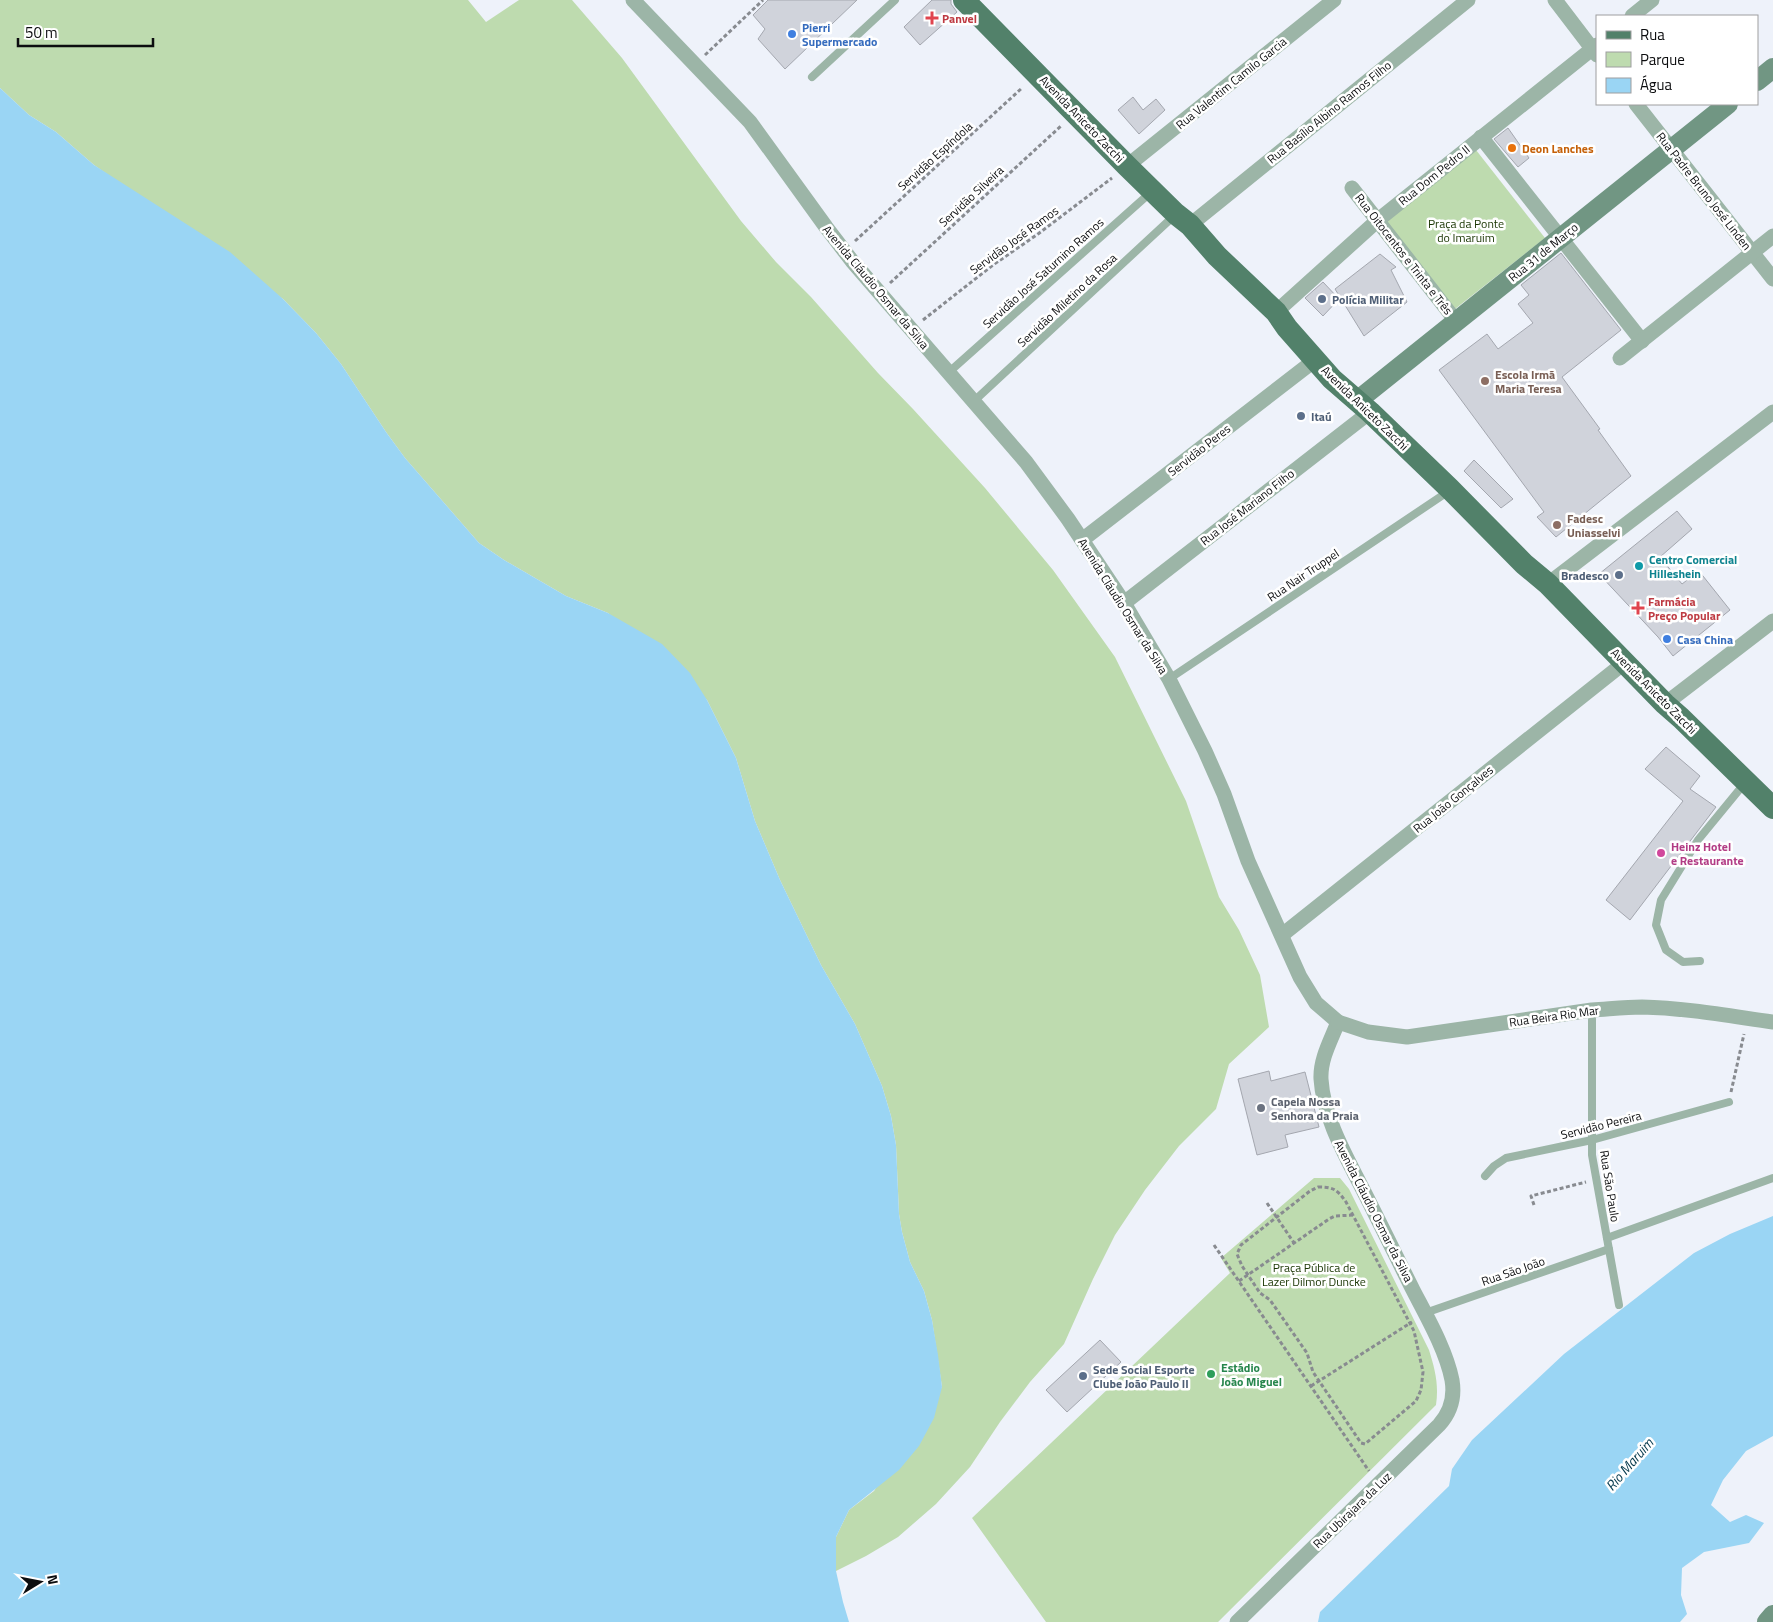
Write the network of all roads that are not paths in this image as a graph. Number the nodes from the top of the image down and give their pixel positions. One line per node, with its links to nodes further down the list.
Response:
1 (633, 0): 31 (street, Avenida Cláudio Osmar da Silva)
2 (895, 0): 11 (lane)
3 (964, 0): 17 (main road, Avenida Aniceto Zacchi)
4 (1334, 0): 17 (street, Rua Valentim Camilo Garcia)
5 (1468, 0): 20 (street, Rua Basílio Albino Ramos Filho)
6 (1555, 0): 9 (street)
7 (1652, 0): 8 (street)
8 (1633, 15)
9 (1595, 50): 15 (street, Rua Dom Pedro II)
10 (1773, 68): 12 (street)
11 (812, 76)
12 (1758, 80)
13 (1637, 105): 16 (street, Rua Padre Bruno José Linden)
14 (1727, 105): 16 (street, Rua 31 de Março)
15 (1481, 137): 21 (street, Rua Dom Pedro II); 23 (street)
16 (1672, 149): 23 (street, Rua 31 de Março); 24 (street, Rua Padre Bruno José Linden)
17 (1127, 166): 19 (main road, Avenida Aniceto Zacchi)
18 (1352, 188): 21 (street, Rua Oitocentos e Trinta e Três)
19 (1153, 190): 20 (main road, Avenida Aniceto Zacchi); 31 (lane, Servidão José Saturnino Ramos)
20 (1183, 219): 26 (main road, Avenida Aniceto Zacchi); 32 (lane, Servidão Miletino da Rosa)
21 (1378, 220): 26 (street, Rua Dom Pedro II); 27 (street, Rua Oitocentos e Trinta e Três)
22 (1773, 236): 24 (street)
23 (1560, 238): 27 (street, Rua 31 de Março); 28 (street)
24 (1752, 252): 25 (street, Rua Padre Bruno José Linden); 28 (street)
25 (1773, 279)
26 (1276, 312): 30 (main road, Avenida Aniceto Zacchi)
27 (1456, 321): 33 (street, Rua 31 de Março)
28 (1642, 341): 29 (street)
29 (1620, 358)
30 (1315, 360): 33 (main road, Avenida Aniceto Zacchi); 36 (street, Servidão Peres)
31 (948, 373): 32 (street, Avenida Cláudio Osmar da Silva)
32 (974, 402): 36 (street, Avenida Cláudio Osmar da Silva)
33 (1363, 406): 35 (main road, Avenida Aniceto Zacchi); 38 (street, Rua José Mariano Filho)
34 (1773, 412): 37 (street)
35 (1450, 489): 37 (main road, Avenida Aniceto Zacchi); 41 (lane, Rua Nair Truppel)
36 (1082, 540): 38 (street, Avenida Cláudio Osmar da Silva)
37 (1548, 584): 40 (main road, Avenida Aniceto Zacchi)
38 (1124, 603): 41 (street, Avenida Cláudio Osmar da Silva)
39 (1773, 621): 42 (street)
40 (1624, 663): 42 (main road, Avenida Aniceto Zacchi); 45 (street, Rua João Gonçalves)
41 (1169, 679): 45 (street, Avenida Cláudio Osmar da Silva)
42 (1665, 704): 43 (main road, Avenida Aniceto Zacchi)
43 (1745, 782): 44 (main road, Avenida Aniceto Zacchi); 46 (lane)
44 (1773, 808)
45 (1282, 935): 48 (street, Avenida Cláudio Osmar da Silva)
46 (1700, 961)
47 (1592, 1010): 48 (street, Rua Beira Rio Mar); 49 (street, Rua Beira Rio Mar); 51 (lane, Rua São Paulo)
48 (1338, 1022): 57 (street, Avenida Cláudio Osmar da Silva)
49 (1773, 1022)
50 (1729, 1102): 51 (lane, Servidão Pereira)
51 (1592, 1140): 52 (lane, Servidão Pereira); 54 (lane, Rua São Paulo)
52 (1485, 1176)
53 (1773, 1178): 54 (lane)
54 (1607, 1238): 55 (lane, Rua São Paulo)
55 (1609, 1249): 56 (lane, Rua São Paulo); 57 (lane, Rua São João)
56 (1619, 1305)
57 (1425, 1313): 58 (street, Avenida Cláudio Osmar da Silva)
58 (1453, 1391): 60 (street, Rua Ubirajara da Luz)
59 (1773, 1615): 61 (street)
60 (1237, 1622)
61 (1767, 1622)

